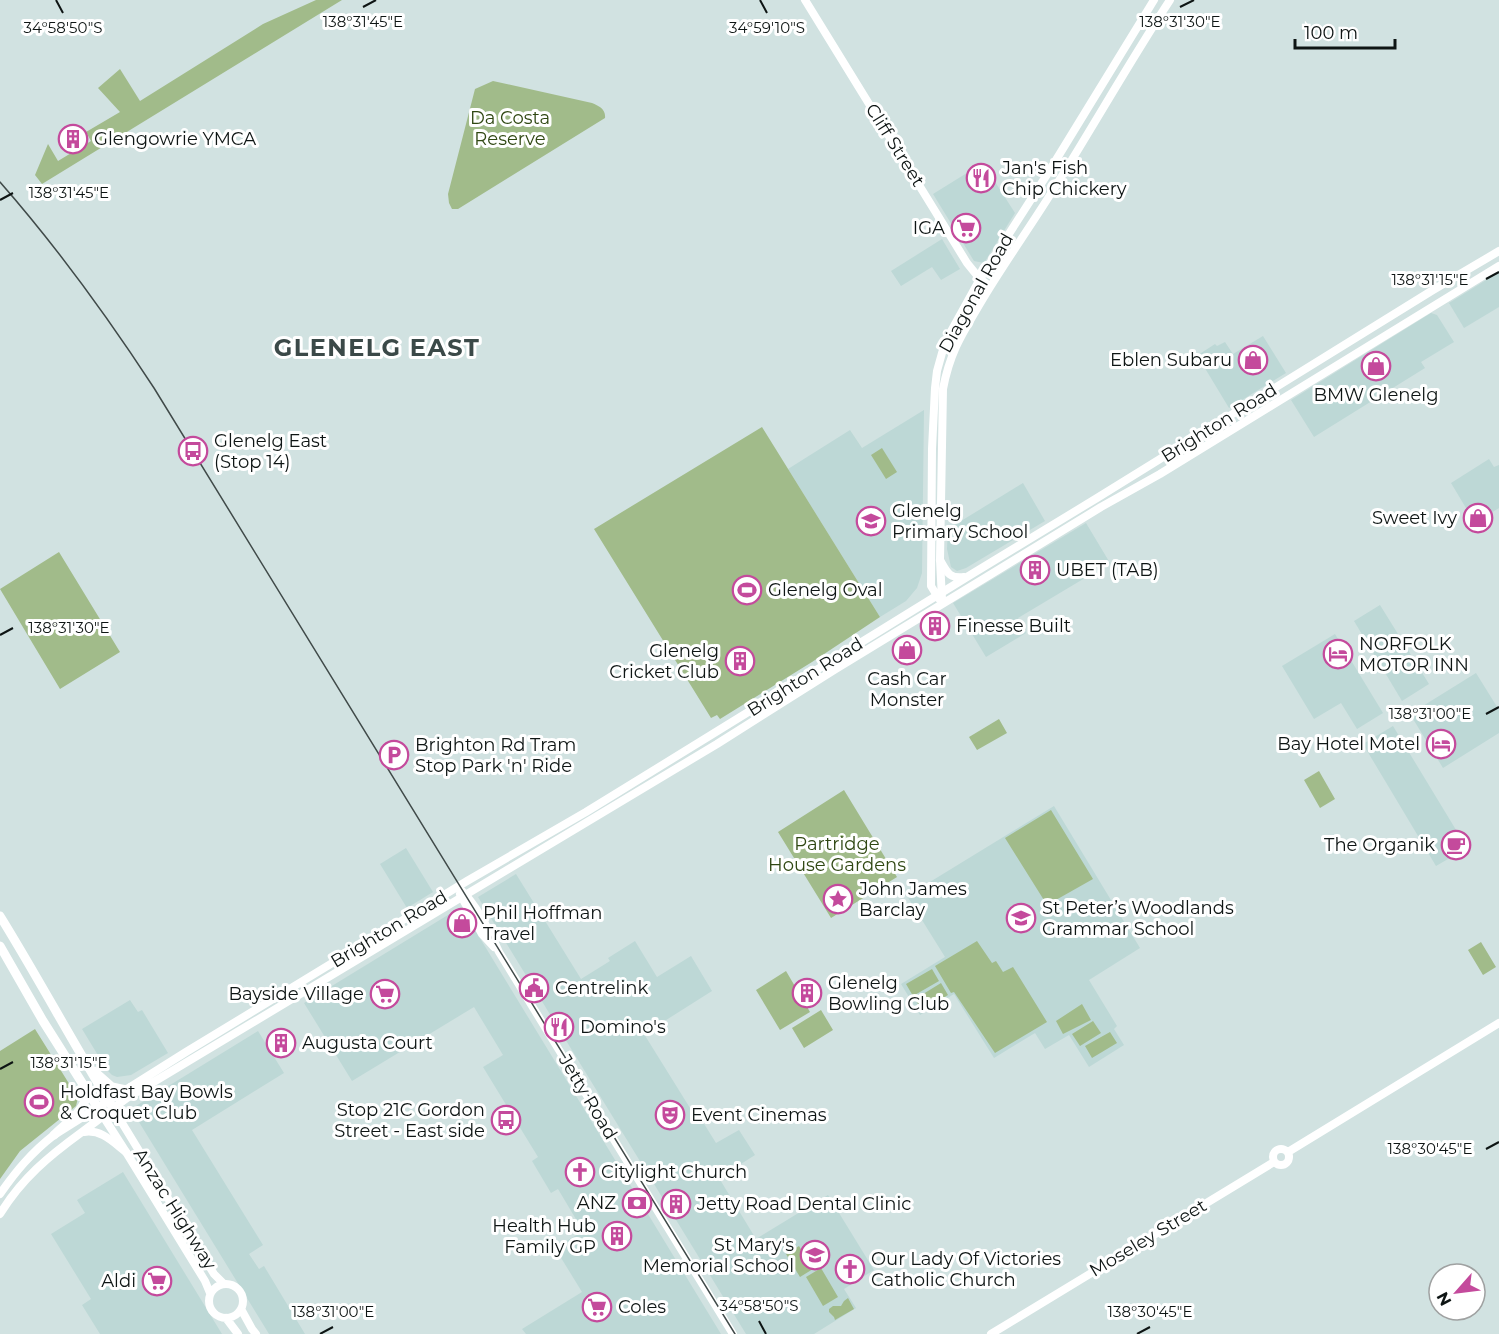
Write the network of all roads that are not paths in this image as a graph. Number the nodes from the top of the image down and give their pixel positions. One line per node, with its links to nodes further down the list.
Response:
1 (805, 0): 5 (street, Cliff Street)
2 (1154, 0): 7 (street, Diagonal Road)
3 (1170, 0): 9 (street, Diagonal Road)
4 (1499, 251): 11 (main road, Brighton Road)
5 (968, 262): 7 (street); 8 (street, Cliff Street)
6 (1499, 266): 13 (main road, Brighton Road)
7 (988, 267): 8 (street, Diagonal Road)
8 (980, 279): 9 (street, Cliff Street); 12 (street, Diagonal Road)
9 (990, 286): 10 (street, Diagonal Road)
10 (940, 560): 11 (main road); 12 (street, Diagonal Road)
11 (967, 577): 12 (main road, Brighton Road)
12 (939, 594): 13 (street, Diagonal Road); 14 (main road, Brighton Road)
13 (942, 604): 14 (main road, Brighton Road)
14 (831, 666): 15 (main road, Brighton Road)
15 (814, 677): 16 (main road, Brighton Road); 17 (main road, Brighton Road)
16 (458, 887): 17 (street, Jetty Road); 23 (main road, Brighton Road)
17 (463, 896): 24 (main road, Brighton Road); 42 (street, Jetty Road)
18 (0, 916): 19 (highway, Anzac Highway)
19 (12, 936): 20 (highway); 21 (highway, Anzac Highway)
20 (0, 947): 22 (highway, Anzac Highway)
21 (20, 949): 22 (highway); 26 (highway, Anzac Highway)
22 (12, 967): 27 (highway, Anzac Highway)
23 (286, 991): 24 (main road); 28 (main road, Brighton Road)
24 (302, 994): 29 (main road, Brighton Road)
25 (1499, 1023): 43 (street, Moseley Street)
26 (85, 1064): 28 (highway); 29 (highway, Anzac Highway)
27 (78, 1078): 30 (highway, Anzac Highway); 32 (highway)
28 (126, 1090): 29 (main road, Brighton Road)
29 (111, 1105): 30 (main road); 36 (street, Anzac Highway)
30 (100, 1112): 31 (main road); 32 (main road); 33 (street, Anzac Highway)
31 (81, 1133): 33 (main road); 35 (main road)
32 (54, 1135): 34 (main road)
33 (126, 1152): 37 (street, Anzac Highway)
34 (0, 1194)
35 (0, 1214)
36 (224, 1284): 37 (street); 38 (street)
37 (210, 1293): 39 (street)
38 (241, 1309): 39 (street); 41 (street)
39 (226, 1318): 40 (street)
40 (238, 1334)
41 (256, 1334)
42 (733, 1334)
43 (992, 1334)

